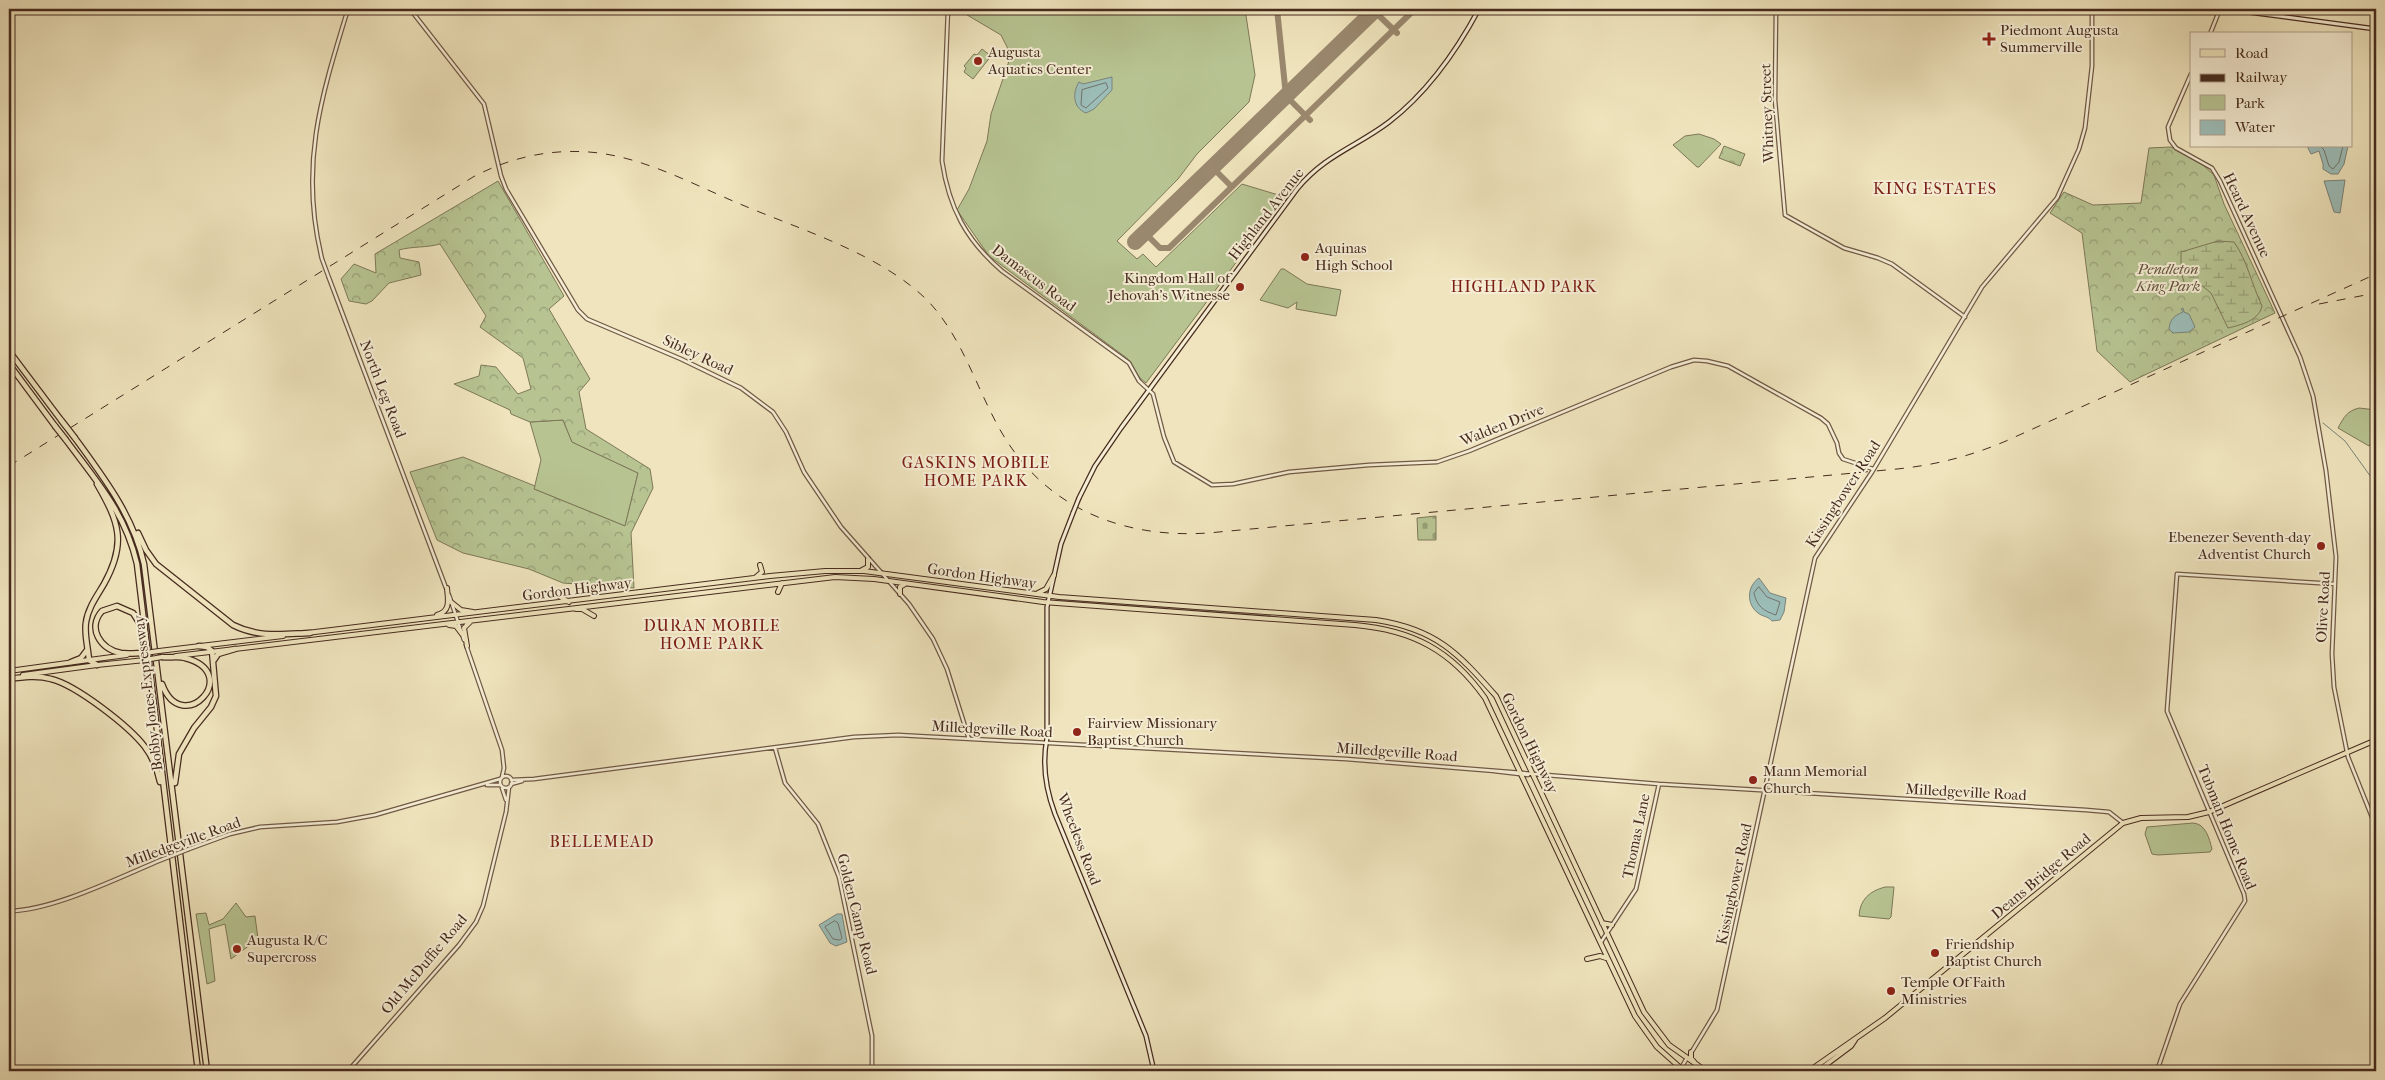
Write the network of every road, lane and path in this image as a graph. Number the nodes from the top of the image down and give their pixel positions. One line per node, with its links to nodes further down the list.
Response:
1 (348, 9): 30 (street, North Leg Road, bridge)
2 (410, 9): 20 (street, Sibley Road)
3 (948, 9): 16 (street, Damascus Road)
4 (1479, 9): 16 (main road, Highland Avenue)
5 (1776, 9): 12 (street, Whitney Street)
6 (2092, 9): 12 (street, Kissingbower Road)
7 (2220, 9): 10 (street)
8 (2225, 9): 9 (main road)
9 (2376, 29)
10 (2211, 32)
11 (2190, 76): 13 (street, Heard Avenue)
12 (1965, 317): 17 (street, Kissingbower Road)
13 (2286, 328): 29 (street, Olive Road)
14 (9, 351): 19 (highway, Bobby Jones Expressway, bridge)
15 (9, 364): 18 (highway, Bobby Jones Expressway, bridge)
16 (1150, 390): 17 (street, Walden Drive); 24 (main road, Highland Avenue, bridge)
17 (1873, 470): 80 (street, Kissingbower Road)
18 (90, 472): 51 (highway); 53 (highway, Bobby Jones Expressway)
19 (102, 475): 47 (highway); 59 (highway, Bobby Jones Expressway)
20 (868, 559): 22 (main road); 23 (street, Sibley Road)
21 (760, 565): 25 (main road)
22 (855, 571): 23 (main road, Gordon Highway); 25 (main road, Gordon Highway)
23 (882, 573): 26 (street, Sibley Road); 33 (main road, Gordon Highway)
24 (1054, 575): 33 (main road); 34 (main road, Highland Avenue)
25 (753, 578): 36 (main road, Gordon Highway)
26 (889, 581): 27 (main road, Gordon Highway); 28 (main road, Gordon Highway); 32 (street, Sibley Road)
27 (784, 582): 31 (main road); 39 (main road, Gordon Highway)
28 (907, 584): 32 (main road); 37 (main road, Gordon Highway)
29 (2335, 584): 68 (street, Olive Road); 83 (street, Tubman Home Road)
30 (447, 588): 35 (street, North Leg Road); 44 (main road)
31 (778, 592)
32 (900, 594): 64 (street, Sibley Road)
33 (1032, 594): 34 (main road, Gordon Highway)
34 (1050, 596): 37 (main road, Highland Avenue); 71 (main road, Gordon Highway)
35 (451, 602): 41 (main road); 42 (street, North Leg Road)
36 (568, 602): 38 (main road, Gordon Highway); 38 (main road)
37 (1048, 603): 66 (main road, Wheeless Road); 70 (main road, Gordon Highway)
38 (553, 604): 41 (main road, Gordon Highway)
39 (600, 604): 40 (main road, Gordon Highway); 40 (main road)
40 (536, 612): 43 (main road, Gordon Highway)
41 (477, 613): 42 (main road, Gordon Highway)
42 (456, 615): 44 (main road, Gordon Highway); 45 (street, North Leg Road)
43 (477, 619): 45 (main road, Gordon Highway); 50 (main road)
44 (417, 620): 47 (main road, Gordon Highway)
45 (458, 622): 46 (main road, Gordon Highway); 48 (street, North Leg Road)
46 (402, 628): 48 (main road); 52 (main road, Gordon Highway)
47 (310, 632): 49 (main road, Gordon Highway)
48 (462, 634): 50 (street, North Leg Road)
49 (199, 646): 53 (main road, Gordon Highway, bridge); 54 (highway)
50 (467, 646): 69 (street, North Leg Road)
51 (88, 649): 57 (highway); 58 (highway)
52 (235, 649): 54 (main road, Gordon Highway); 60 (highway)
53 (146, 651): 55 (highway); 55 (highway); 86 (highway, Bobby Jones Expressway)
54 (212, 651): 56 (main road, Gordon Highway); 60 (highway)
55 (136, 653): 57 (main road)
56 (165, 657): 59 (highway); 61 (main road, Gordon Highway, bridge)
57 (90, 660): 58 (main road); 61 (highway)
58 (71, 662): 62 (main road)
59 (157, 662): 81 (highway, Bobby Jones Expressway)
60 (213, 664): 81 (highway)
61 (97, 665): 63 (main road, Gordon Highway)
62 (9, 671)
63 (9, 679): 86 (highway)
64 (969, 739): 66 (street, Milledgeville Road); 67 (street, Milledgeville Road)
65 (2376, 740): 68 (main road)
66 (1046, 743): 70 (street, Milledgeville Road); 102 (main road, Wheeless Road)
67 (774, 748): 75 (street, Milledgeville Road); 101 (street, Golden Camp Road)
68 (2347, 752): 83 (main road); 85 (street, Olive Road)
69 (504, 768): 72 (street, North Leg Road); 73 (street, North Leg Road)
70 (1522, 774): 71 (street, Milledgeville Road); 91 (main road, Gordon Highway)
71 (1534, 775): 76 (street, Milledgeville Road); 88 (main road, Gordon Highway)
72 (508, 776): 73 (street, Milledgeville Road); 74 (street, North Leg Road)
73 (501, 778): 77 (street, Milledgeville Road); 78 (street, North Leg Road)
74 (511, 780): 75 (street, Milledgeville Road); 79 (street, Old McDuffie Road)
75 (523, 780): 79 (street, Milledgeville Road)
76 (1659, 784): 80 (street, Milledgeville Road); 89 (street, Thomas Lane)
77 (485, 785): 78 (street, Milledgeville Road); 87 (street, Milledgeville Road, bridge)
78 (501, 785): 79 (street, Milledgeville Road); 82 (street)
79 (510, 786): 82 (street, Old McDuffie Road)
80 (1766, 791): 84 (street, Milledgeville Road); 95 (street, Kissingbower Road)
81 (174, 799): 99 (highway, Bobby Jones Expressway)
82 (507, 801): 100 (street, Old McDuffie Road)
83 (2209, 812): 84 (main road); 106 (street, Tubman Home Road)
84 (2123, 823): 94 (main road, Deans Bridge Road)
85 (2376, 828)
86 (168, 829): 98 (highway, Bobby Jones Expressway)
87 (9, 911)
88 (1602, 923): 89 (main road); 90 (main road, Gordon Highway)
89 (1612, 925): 90 (street, Thomas Lane)
90 (1606, 932): 91 (street, Thomas Lane); 96 (main road, Gordon Highway)
91 (1600, 942): 93 (main road, Gordon Highway)
92 (1588, 960): 93 (main road)
93 (1609, 962): 97 (main road, Gordon Highway)
94 (1856, 1040): 104 (main road, Deans Bridge Road); 105 (main road, Deans Bridge Road)
95 (1691, 1052): 96 (street, Kissingbower Road); 103 (main road)
96 (1686, 1059): 97 (street, Kissingbower Road); 103 (main road, Gordon Highway)
97 (1681, 1069)
98 (198, 1071)
99 (207, 1071)
100 (348, 1071)
101 (872, 1071)
102 (1154, 1071)
103 (1707, 1071)
104 (1809, 1071)
105 (1819, 1071)
106 (2157, 1071)

